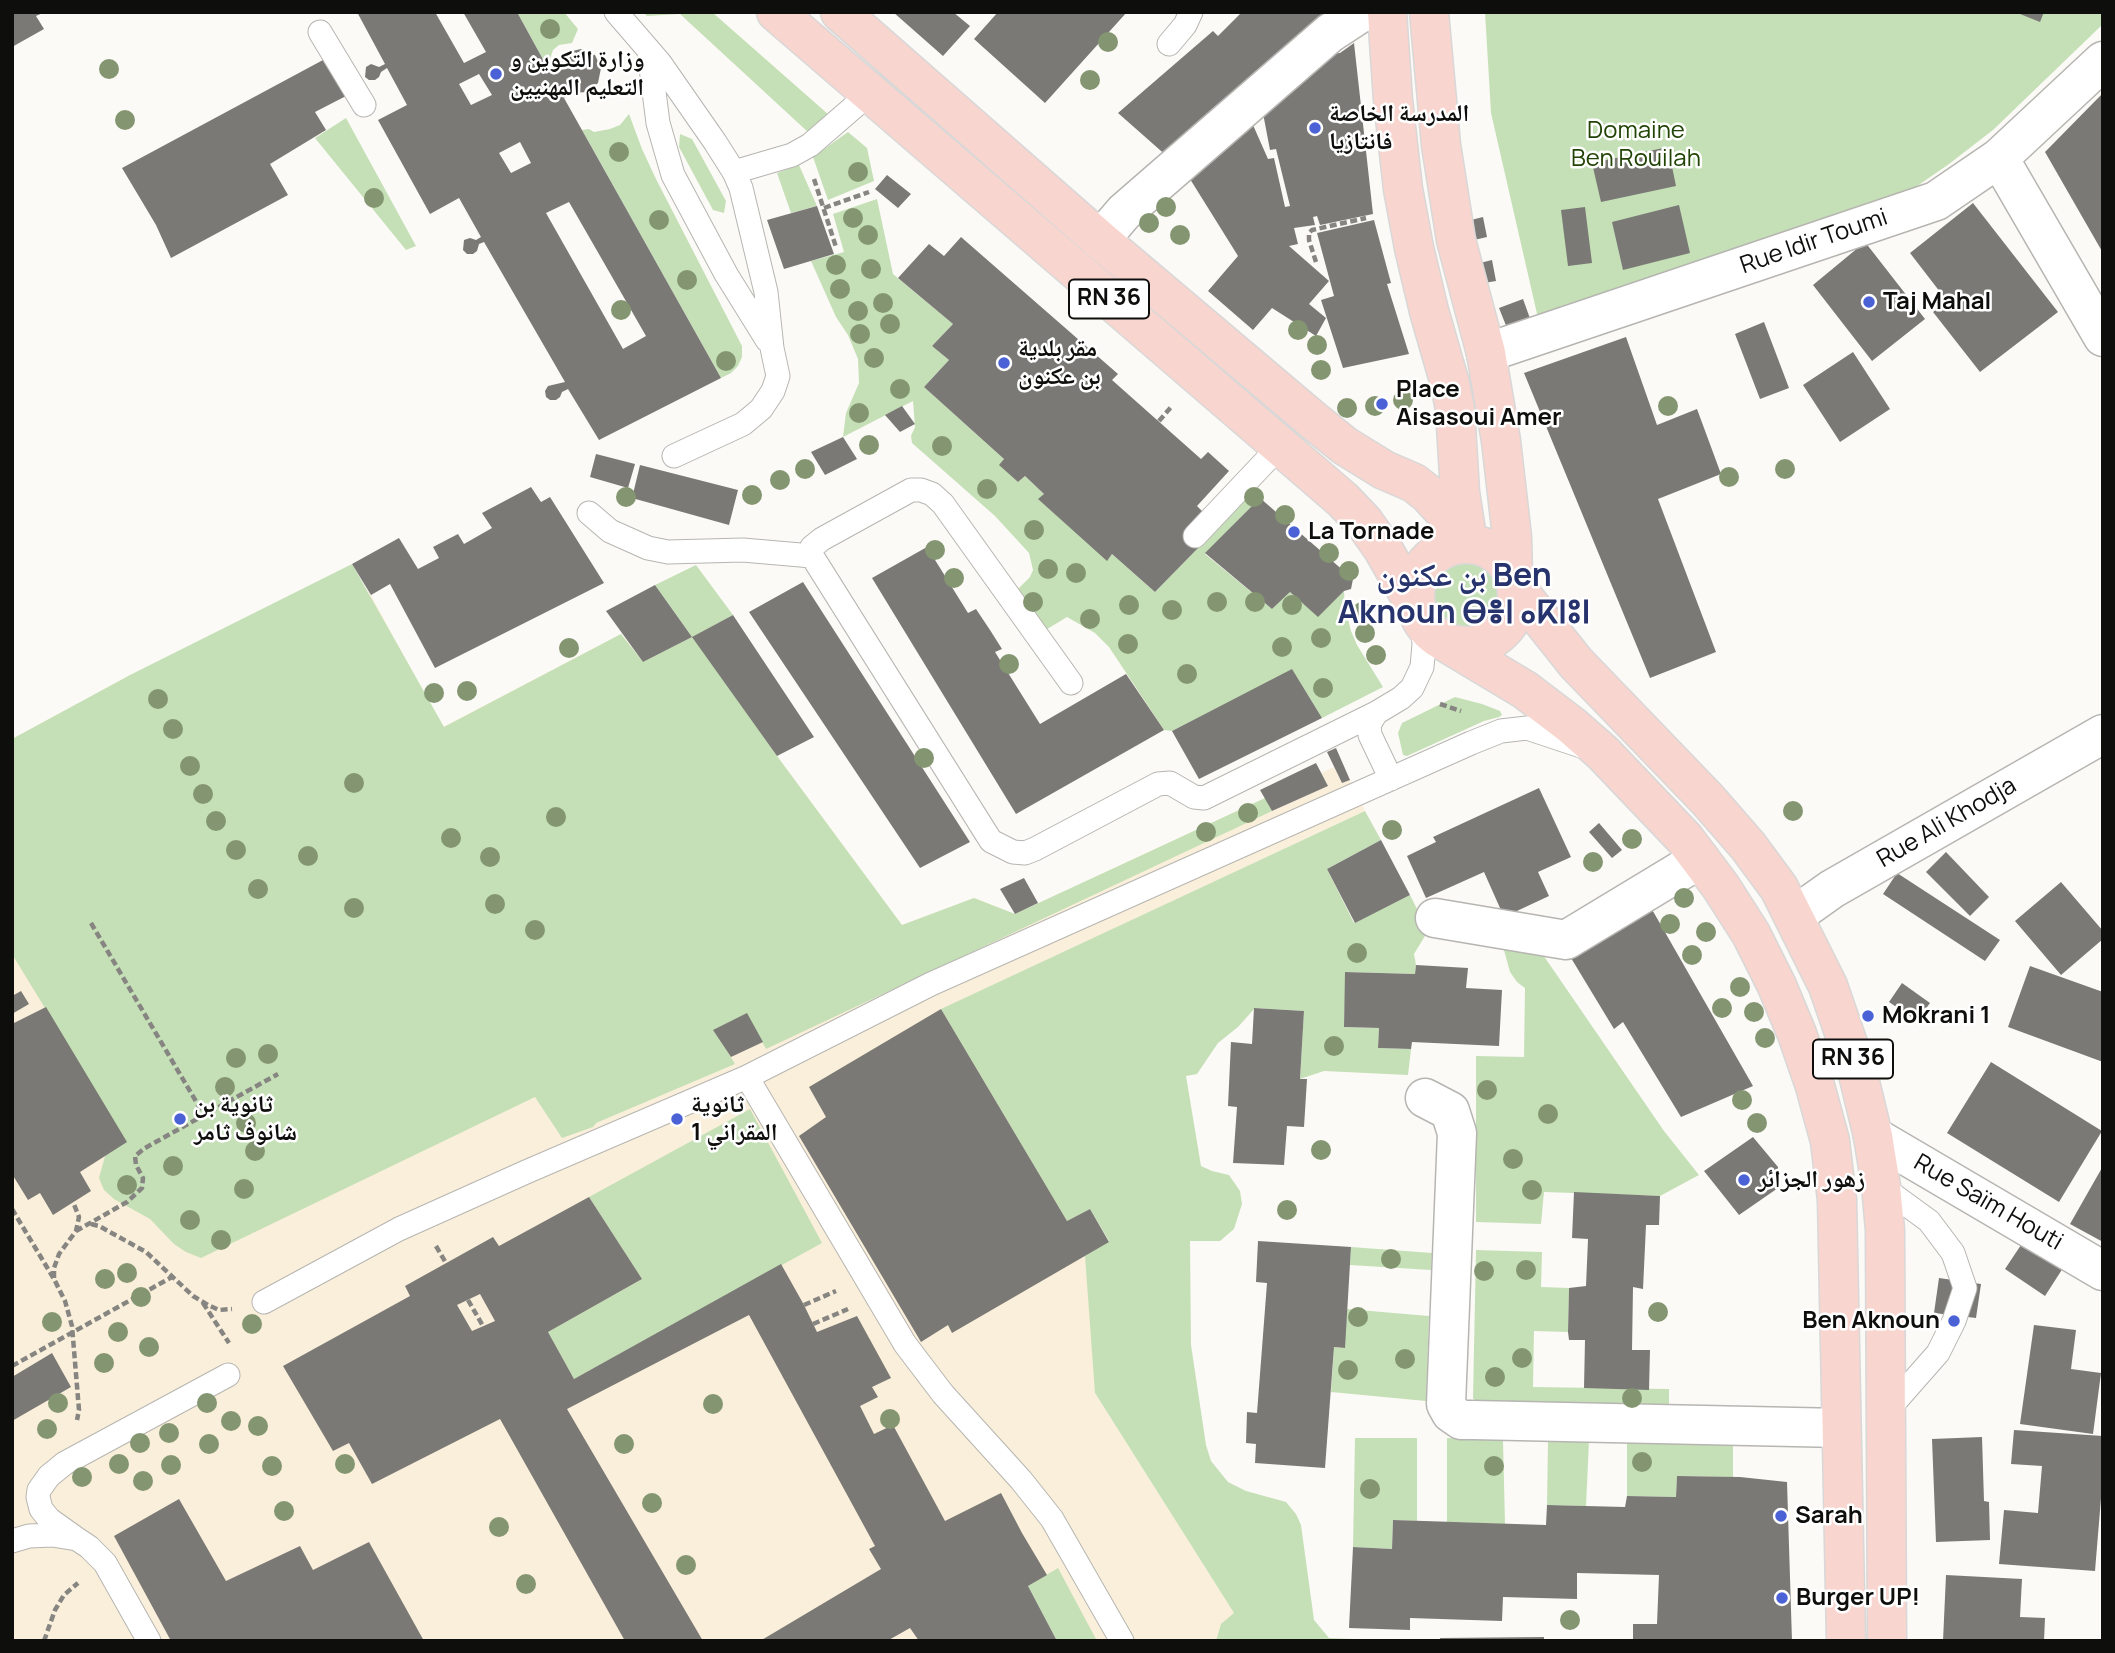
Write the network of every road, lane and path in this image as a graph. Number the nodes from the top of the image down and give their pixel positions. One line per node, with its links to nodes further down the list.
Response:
1 (616, 12): 10 (lane)
2 (776, 12): 12 (main road, RN 36)
3 (840, 12): 20 (main road, RN 36)
4 (1191, 12): 9 (lane)
5 (1362, 12): 20 (street)
6 (1387, 12): 28 (main road)
7 (1429, 12): 25 (main road)
8 (320, 32): 13 (lane)
9 (1169, 44)
10 (648, 49): 16 (lane); 24 (lane)
11 (2103, 61): 15 (street, Rue Idir Toumi)
12 (870, 93): 14 (lane); 29 (main road, RN 36)
13 (364, 105)
14 (802, 149): 16 (lane); 18 (path)
15 (1999, 158): 23 (street); 25 (street, Rue Idir Toumi)
16 (734, 172): 24 (lane)
17 (869, 192): 18 (path)
18 (824, 208): 21 (path)
19 (1374, 217): 22 (path)
20 (1100, 240): 31 (main road, RN 36)
21 (836, 247)
22 (1316, 262)
23 (2103, 337)
24 (772, 348): 30 (lane)
25 (1486, 353): 36 (main road)
26 (1175, 402): 27 (path)
27 (1158, 421)
28 (1457, 443): 31 (main road); 34 (main road)
29 (1280, 446): 33 (lane); 37 (main road, RN 36)
30 (674, 456)
31 (1384, 470): 34 (main road, RN 36)
32 (589, 513): 35 (lane)
33 (1195, 536)
34 (1466, 543): 36 (main road, RN 36); 37 (main road)
35 (812, 556): 38 (lane); 39 (lane)
36 (1515, 582): 37 (main road); 44 (main road, RN 36)
37 (1428, 623): 39 (lane); 41 (main road, RN 36)
38 (1070, 683)
39 (1376, 713): 42 (lane)
40 (2103, 734): 44 (street, Rue Ali Khodja)
41 (1603, 753): 42 (lane); 43 (main road, RN 36)
42 (1391, 779): 48 (lane)
43 (1700, 859): 45 (street); 73 (main road, RN 36)
44 (1794, 916): 51 (main road, RN 36)
45 (1435, 918)
46 (91, 923): 50 (path)
47 (278, 1074): 50 (path)
48 (747, 1077): 63 (lane); 80 (lane)
49 (1425, 1098): 73 (street)
50 (204, 1115): 55 (path)
51 (1873, 1136): 52 (main road, RN 36); 57 (street, Rue Saïm Houti)
52 (1881, 1186): 72 (main road, RN 36); 72 (lane)
53 (73, 1202): 56 (path)
54 (12, 1209): 59 (path)
55 (90, 1223): 56 (path); 58 (path)
56 (76, 1231): 59 (path)
57 (2103, 1270)
58 (172, 1277): 61 (path); 69 (path)
59 (54, 1279): 69 (path)
60 (845, 1287): 64 (path)
61 (201, 1300): 66 (path); 71 (path)
62 (467, 1300): 68 (path)
63 (264, 1302)
64 (804, 1305)
65 (855, 1307): 67 (path)
66 (230, 1309)
67 (813, 1324)
68 (483, 1326)
69 (72, 1333): 70 (path); 74 (path)
70 (12, 1366)
71 (228, 1375): 74 (lane)
72 (1887, 1411): 82 (main road, RN 36)
73 (1841, 1427): 81 (main road, RN 36)
74 (49, 1476): 75 (lane)
75 (76, 1539): 76 (lane); 77 (lane)
76 (12, 1541)
77 (108, 1569): 78 (path); 79 (lane)
78 (44, 1641)
79 (149, 1641)
80 (1122, 1641)
81 (1846, 1641)
82 (1887, 1641)

